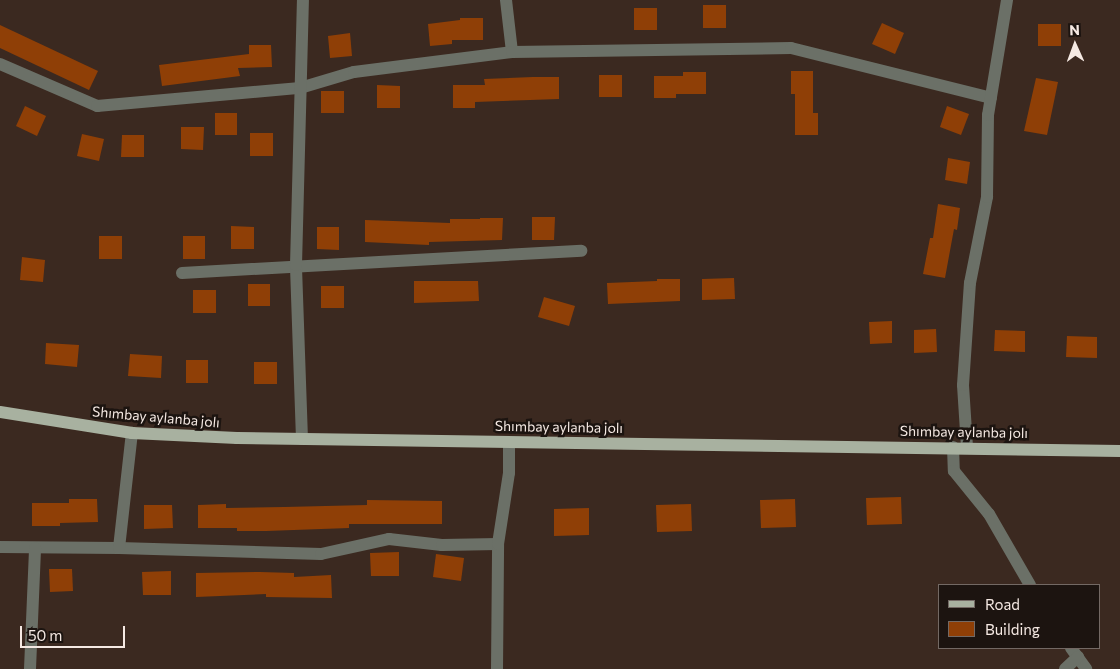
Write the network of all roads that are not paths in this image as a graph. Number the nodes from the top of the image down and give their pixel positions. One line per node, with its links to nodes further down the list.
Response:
1 (303, 0): 6 (street)
2 (506, 0): 4 (street)
3 (1007, 0): 7 (street)
4 (512, 52): 6 (street); 7 (street)
5 (0, 64): 6 (street)
6 (300, 88): 9 (street)
7 (991, 98): 16 (street)
8 (581, 251): 9 (street)
9 (296, 265): 10 (street); 13 (street)
10 (182, 273)
11 (0, 412): 12 (main road, Shımbay aylanba jolı)
12 (132, 433): 13 (main road, Shımbay aylanba jolı); 21 (street)
13 (302, 439): 14 (main road, Shımbay aylanba jolı)
14 (509, 442): 15 (main road, Shımbay aylanba jolı); 18 (street)
15 (953, 447): 16 (main road, Shımbay aylanba jolı); 22 (street)
16 (967, 447): 17 (main road, Shımbay aylanba jolı)
17 (1120, 451)
18 (498, 544): 21 (street); 25 (street)
19 (0, 547): 20 (street)
20 (35, 548): 21 (street); 24 (street)
21 (119, 548)
22 (1029, 584)
23 (1074, 652): 26 (street); 27 (street)
24 (30, 669)
25 (497, 669)
26 (1064, 669)
27 (1086, 669)

